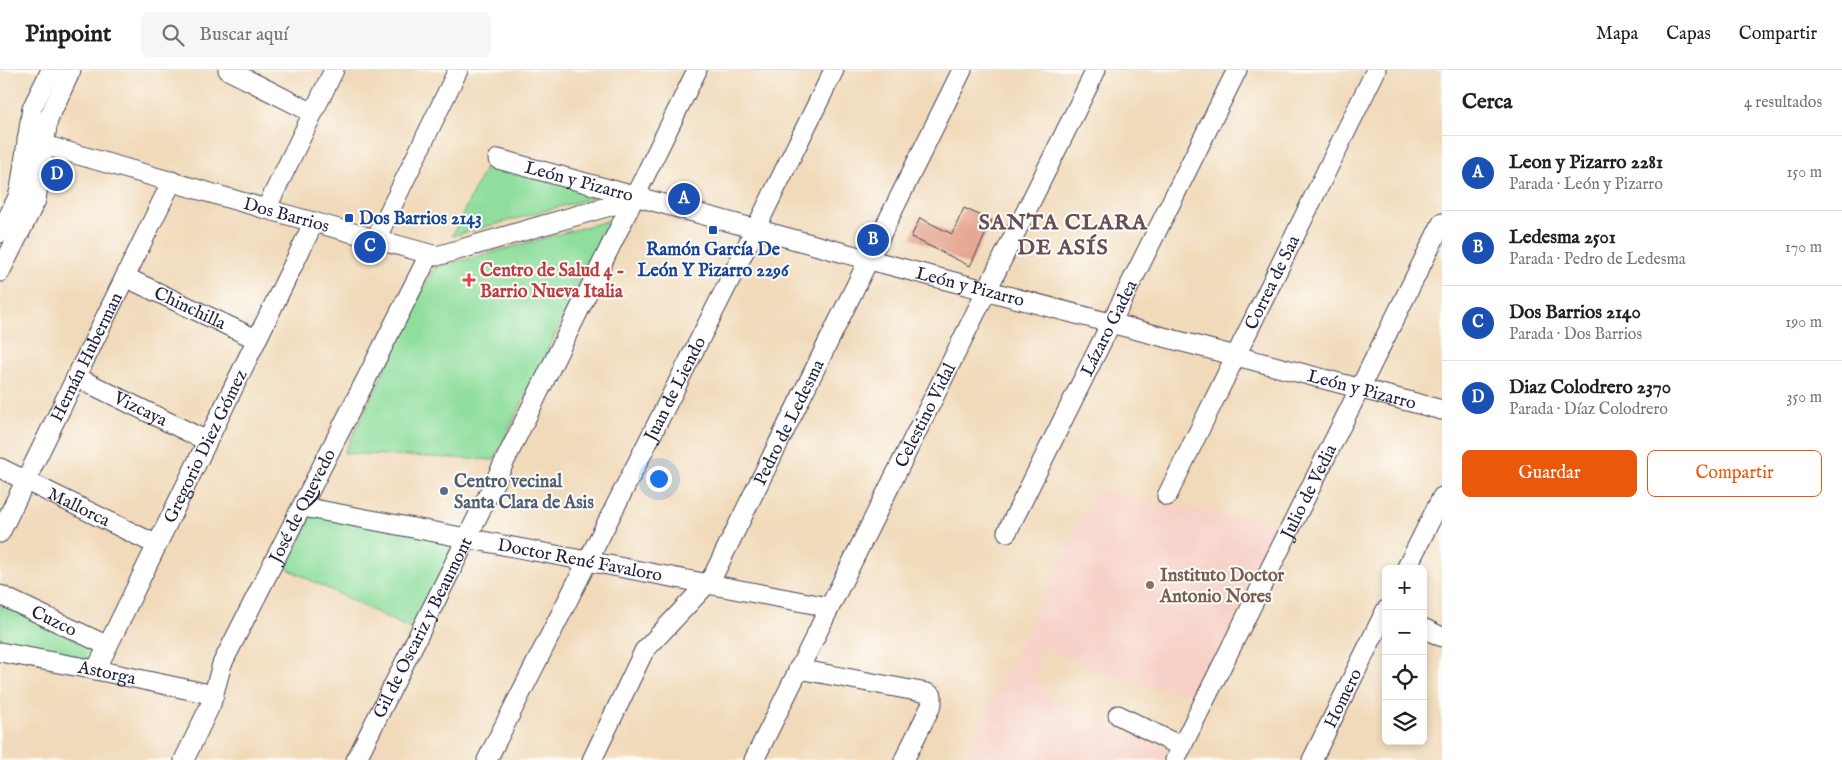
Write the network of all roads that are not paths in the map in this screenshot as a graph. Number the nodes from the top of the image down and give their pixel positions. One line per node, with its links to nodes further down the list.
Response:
1 (51, 70): 13 (street)
2 (71, 70): 13 (street)
3 (228, 70): 12 (street)
4 (334, 70): 12 (street)
5 (458, 70): 23 (street)
6 (697, 70): 16 (street, Gil de Oscariz y Beaumont)
7 (834, 70): 21 (street, Juan de Liendo)
8 (962, 70): 25 (street, Pedro de Ledesma)
9 (1096, 70): 28 (street, Celestino Vidal)
10 (1237, 70): 29 (street, Lázaro Gadea)
11 (1376, 70): 31 (street, Correa de Saa)
12 (313, 113): 17 (street)
13 (35, 143): 15 (street, Dos Barrios); 18 (street)
14 (498, 159): 16 (street, León y Pizarro)
15 (172, 181): 17 (street, Dos Barrios); 27 (street, Hernán Huberman)
16 (634, 197): 21 (street, León y Pizarro); 24 (street, Dos Barrios); 43 (street, Gil de Oscariz y Beaumont)
17 (266, 209): 19 (street, Dos Barrios)
18 (10, 217): 22 (street); 26 (street)
19 (314, 222): 23 (street, Dos Barrios); 30 (street, Gregorio Diez Gómez)
20 (1442, 223): 33 (street, Julio de Vedia)
21 (756, 228): 25 (street, León y Pizarro); 45 (street, Juan de Liendo)
22 (0, 233)
23 (376, 239): 24 (street, Dos Barrios)
24 (429, 255): 40 (street, José de Quevedo)
25 (870, 260): 28 (street, León y Pizarro); 47 (street, Pedro de Ledesma)
26 (0, 272)
27 (125, 276): 30 (street, Chinchilla); 32 (street, Hernán Huberman)
28 (986, 291): 29 (street, León y Pizarro); 49 (street, Celestino Vidal)
29 (1112, 324): 31 (street, León y Pizarro); 41 (street, Lázaro Gadea)
30 (256, 339): 35 (street, Gregorio Diez Gómez)
31 (1236, 356): 33 (street, León y Pizarro); 38 (street, Correa de Saa)
32 (76, 377): 35 (street, Vizcaya); 37 (street, Hernán Huberman)
33 (1359, 389): 34 (street, León y Pizarro); 59 (street, Julio de Vedia)
34 (1442, 410)
35 (207, 440): 44 (street, Gregorio Diez Gómez)
36 (0, 468): 37 (street, Mallorca)
37 (26, 481): 42 (street, Hernán Huberman); 44 (street, Mallorca)
38 (1166, 496)
39 (1442, 497): 46 (street)
40 (303, 507): 43 (street, Doctor René Favaloro); 57 (street, José de Quevedo)
41 (1007, 532)
42 (0, 533)
43 (467, 538): 45 (street, Doctor René Favaloro); 61 (street, Gil de Oscariz y Beaumont)
44 (157, 545): 53 (street, Gregorio Diez Gómez)
45 (587, 562): 47 (street, Doctor René Favaloro); 62 (street, Juan de Liendo)
46 (1408, 565)
47 (706, 584): 49 (street, Doctor René Favaloro); 63 (street, Pedro de Ledesma)
48 (0, 595): 53 (street, Cuzco)
49 (829, 607): 55 (street, Celestino Vidal)
50 (1382, 618): 66 (street, Homero)
51 (1427, 630): 52 (street)
52 (1442, 637)
53 (108, 646): 56 (street, Gregorio Diez Gómez)
54 (0, 652): 56 (street, Astorga)
55 (798, 669): 64 (street, Celestino Vidal); 65 (street)
56 (96, 670): 57 (street, Astorga)
57 (214, 695): 60 (street, José de Quevedo)
58 (1118, 716): 59 (street)
59 (1178, 754)
60 (189, 759)
61 (356, 760)
62 (487, 760)
63 (592, 760)
64 (754, 760)
65 (904, 760)
66 (1312, 760)

